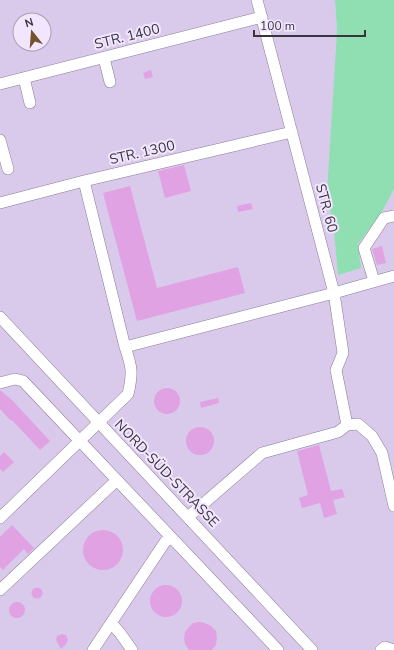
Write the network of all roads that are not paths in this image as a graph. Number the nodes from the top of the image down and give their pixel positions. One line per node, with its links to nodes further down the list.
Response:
1 (258, 0): 2 (lane, STR. 60)
2 (262, 17): 3 (lane, STR. 1400); 8 (lane, STR. 60)
3 (104, 58): 4 (lane, STR. 1400); 5 (lane)
4 (24, 78): 6 (lane, STR. 1400); 7 (lane)
5 (110, 82)
6 (0, 84)
7 (30, 103)
8 (292, 132): 11 (lane, STR. 1300); 16 (lane, STR. 60)
9 (0, 140): 10 (lane)
10 (8, 169)
11 (84, 181): 12 (lane, STR. 1300); 18 (lane)
12 (0, 203)
13 (394, 216): 15 (lane)
14 (394, 276): 15 (lane)
15 (374, 281): 16 (lane)
16 (334, 293): 18 (lane); 21 (lane, STR. 60)
17 (0, 317): 20 (lane, NORD-SÜD-STRASSE)
18 (125, 347): 20 (lane)
19 (0, 383): 22 (lane)
20 (98, 422): 22 (lane); 25 (lane, NORD-SÜD-STRASSE)
21 (347, 425): 24 (lane); 25 (lane)
22 (79, 440): 23 (lane); 26 (lane)
23 (117, 480): 27 (lane); 28 (lane)
24 (394, 506)
25 (188, 517): 33 (lane, NORD-SÜD-STRASSE)
26 (0, 518)
27 (169, 536): 29 (lane); 32 (lane)
28 (0, 590)
29 (111, 623): 30 (lane); 31 (lane)
30 (93, 650)
31 (132, 650)
32 (278, 650)
33 (312, 650)

